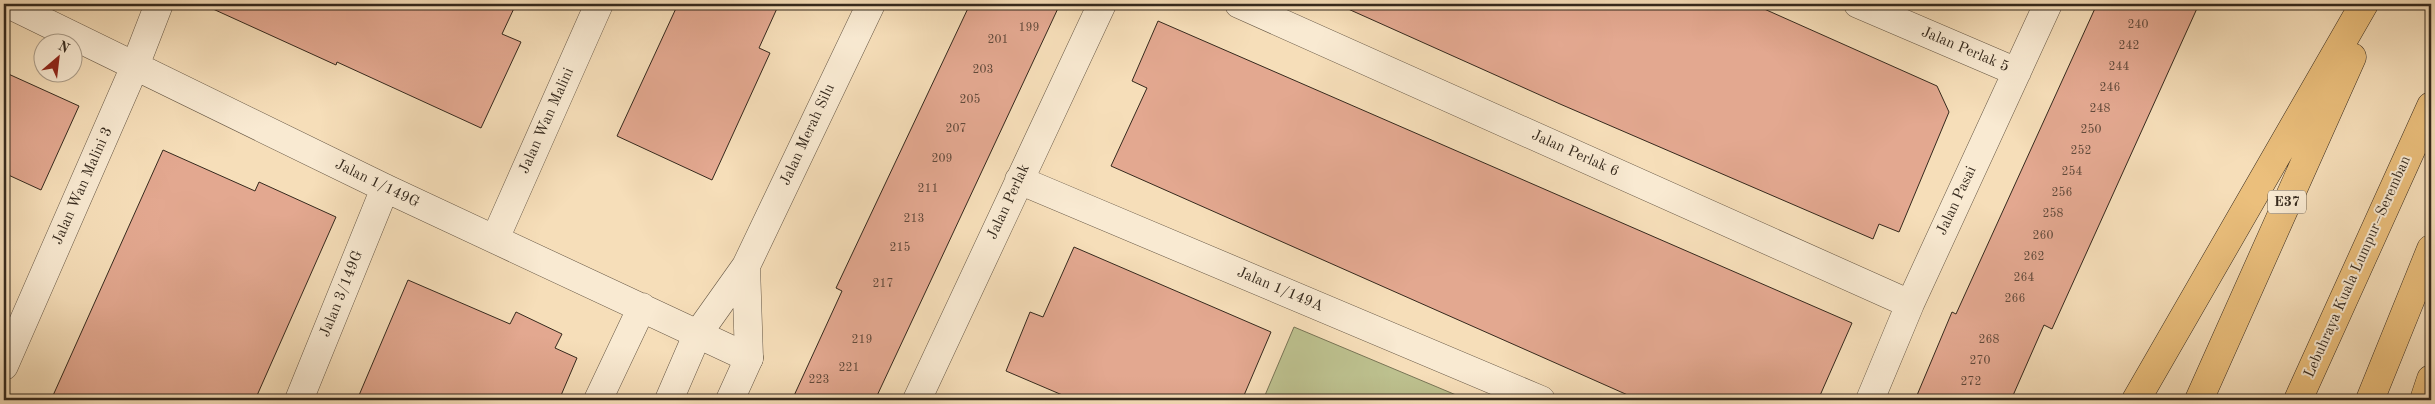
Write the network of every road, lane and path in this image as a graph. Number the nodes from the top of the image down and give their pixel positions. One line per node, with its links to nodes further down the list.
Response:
1 (8, 4): 11 (street, Jalan 1/149G)
2 (159, 4): 11 (street, Jalan Wan Malini 3)
3 (599, 4): 16 (street, Jalan Wan Malini)
4 (871, 4): 18 (street, Jalan Merah Silu)
5 (1102, 4): 14 (street, Jalan Perlak)
6 (1239, 4): 19 (street, Jalan Perlak 6)
7 (1858, 4): 12 (street, Jalan Perlak 5)
8 (2048, 4): 12 (street, Jalan Pasai)
9 (2364, 4): 32 (highway)
10 (2375, 4): 33 (highway, E37)
11 (135, 66): 15 (street, Jalan 1/149G); 23 (street, Jalan Wan Malini 3)
12 (2017, 72): 19 (street, Jalan Pasai)
13 (2431, 106): 34 (highway, Lebuhraya Kuala Lumpur–Seremban)
14 (1019, 180): 25 (street, Jalan Perlak); 30 (street, Jalan 1/149A)
15 (386, 188): 16 (street, Jalan 1/149G); 26 (street, Jalan 3/149G)
16 (495, 239): 20 (street, Jalan 1/149G)
17 (2431, 249): 35 (highway)
18 (746, 266): 21 (street, Jalan Merah Silu); 22 (street, Jalan Merah Silu)
19 (1910, 304): 31 (street, Jalan Pasai)
20 (642, 307): 21 (street, Jalan 1/149G); 27 (street)
21 (697, 335): 22 (street, Jalan 1/149G); 28 (street, Jalan Merah Silu)
22 (749, 358): 29 (street)
23 (4, 366)
24 (2431, 378): 36 (highway)
25 (925, 398)
26 (299, 400)
27 (598, 400)
28 (669, 400)
29 (730, 400)
30 (1541, 400)
31 (1870, 400)
32 (2136, 400)
33 (2199, 400)
34 (2298, 400)
35 (2370, 400)
36 (2424, 400)

